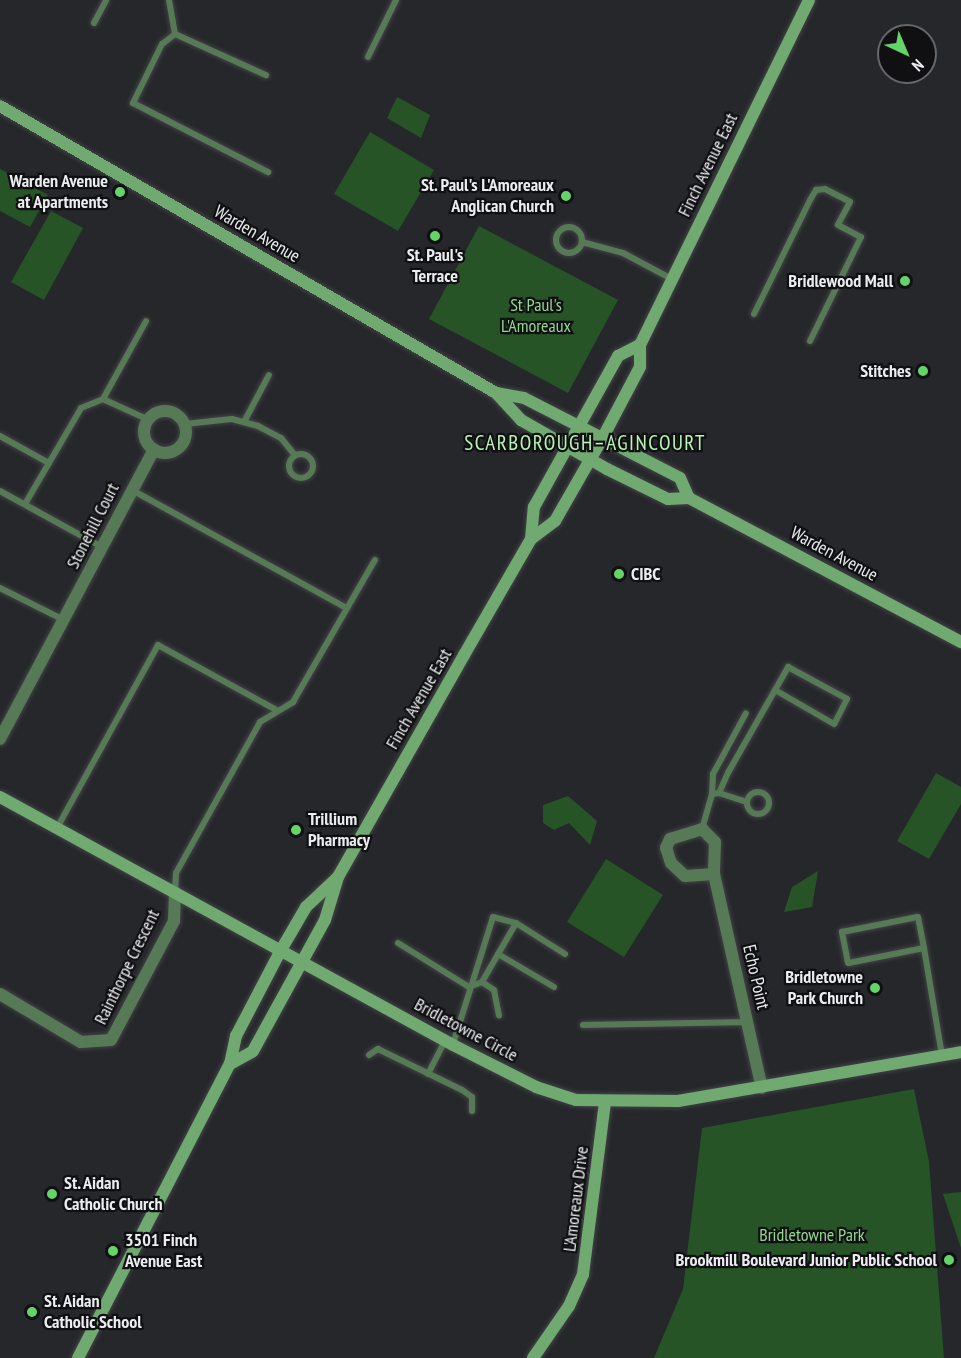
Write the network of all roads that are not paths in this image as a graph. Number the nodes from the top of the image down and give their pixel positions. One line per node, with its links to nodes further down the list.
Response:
1 (105, 0): 5 (lane)
2 (169, 0): 6 (lane)
3 (396, 0): 7 (lane)
4 (809, 0): 12 (main road, Finch Avenue East)
5 (94, 23)
6 (176, 34): 8 (lane); 10 (lane)
7 (368, 57)
8 (266, 75)
9 (0, 106): 18 (main road, Warden Avenue)
10 (268, 172)
11 (582, 242): 11 (lane); 12 (lane)
12 (672, 279): 16 (main road, Finch Avenue East)
13 (754, 314): 15 (lane)
14 (146, 321): 19 (lane)
15 (810, 341)
16 (640, 345): 23 (main road, Finch Avenue East); 25 (main road, Finch Avenue East)
17 (269, 375): 21 (lane)
18 (496, 393): 23 (main road, Warden Avenue); 26 (main road, Warden Avenue)
19 (103, 399): 20 (lane); 30 (lane)
20 (149, 420): 22 (street); 27 (street)
21 (244, 422): 22 (lane); 28 (lane)
22 (185, 424): 27 (street)
23 (579, 427): 25 (main road, Warden Avenue); 26 (main road, Finch Avenue East)
24 (0, 436): 30 (lane)
25 (602, 439): 29 (main road, Finch Avenue East); 33 (main road, Warden Avenue)
26 (568, 446): 29 (main road, Warden Avenue); 35 (main road, Finch Avenue East)
27 (154, 449): 31 (street, Stonehill Court)
28 (295, 455): 28 (lane)
29 (591, 459): 33 (main road, Warden Avenue); 35 (main road, Finch Avenue East)
30 (49, 463): 34 (lane)
31 (132, 490): 36 (street, Stonehill Court); 39 (lane)
32 (0, 491): 34 (lane)
33 (689, 498): 41 (main road, Warden Avenue)
34 (25, 504): 36 (lane)
35 (531, 539): 52 (main road, Finch Avenue East)
36 (102, 548): 40 (street, Stonehill Court)
37 (375, 560): 39 (lane)
38 (0, 588): 40 (lane)
39 (347, 608): 43 (lane)
40 (64, 620): 45 (street, Stonehill Court)
41 (961, 642)
42 (776, 690): 42 (lane); 46 (lane)
43 (276, 710): 49 (lane); 53 (lane)
44 (746, 713): 46 (lane)
45 (0, 739)
46 (716, 794): 48 (lane); 50 (lane)
47 (0, 797): 49 (main road, Bridletowne Circle)
48 (747, 802)
49 (57, 828): 53 (main road, Bridletowne Circle)
50 (702, 830): 51 (street, Echo Point); 51 (street)
51 (714, 874): 66 (street, Echo Point)
52 (338, 877): 57 (main road, Finch Avenue East); 60 (main road, Finch Avenue East)
53 (175, 892): 57 (main road, Bridletowne Circle); 64 (street, Rainthorpe Crescent)
54 (516, 923): 58 (lane); 59 (lane); 62 (lane)
55 (398, 943): 62 (lane)
56 (924, 948): 56 (lane); 71 (lane)
57 (281, 950): 60 (main road, Bridletowne Circle); 72 (main road, Finch Avenue East)
58 (498, 954): 61 (lane); 63 (lane)
59 (565, 954)
60 (304, 962): 68 (main road, Bridletowne Circle); 72 (main road, Finch Avenue East)
61 (482, 982): 62 (lane); 65 (lane)
62 (469, 987): 68 (lane)
63 (554, 987)
64 (0, 994)
65 (499, 1016)
66 (748, 1022): 67 (lane); 74 (street, Echo Point)
67 (583, 1025)
68 (449, 1043): 73 (lane); 75 (main road, Bridletowne Circle)
69 (961, 1052): 71 (main road, Bridletowne Circle)
70 (369, 1055): 73 (lane)
71 (942, 1056): 74 (main road, Bridletowne Circle)
72 (230, 1064): 77 (main road, Finch Avenue East)
73 (428, 1074): 76 (lane)
74 (762, 1088): 75 (main road, Bridletowne Circle)
75 (605, 1103): 78 (main road, L'Amoreaux Drive)
76 (472, 1111)
77 (78, 1358)
78 (533, 1358)

